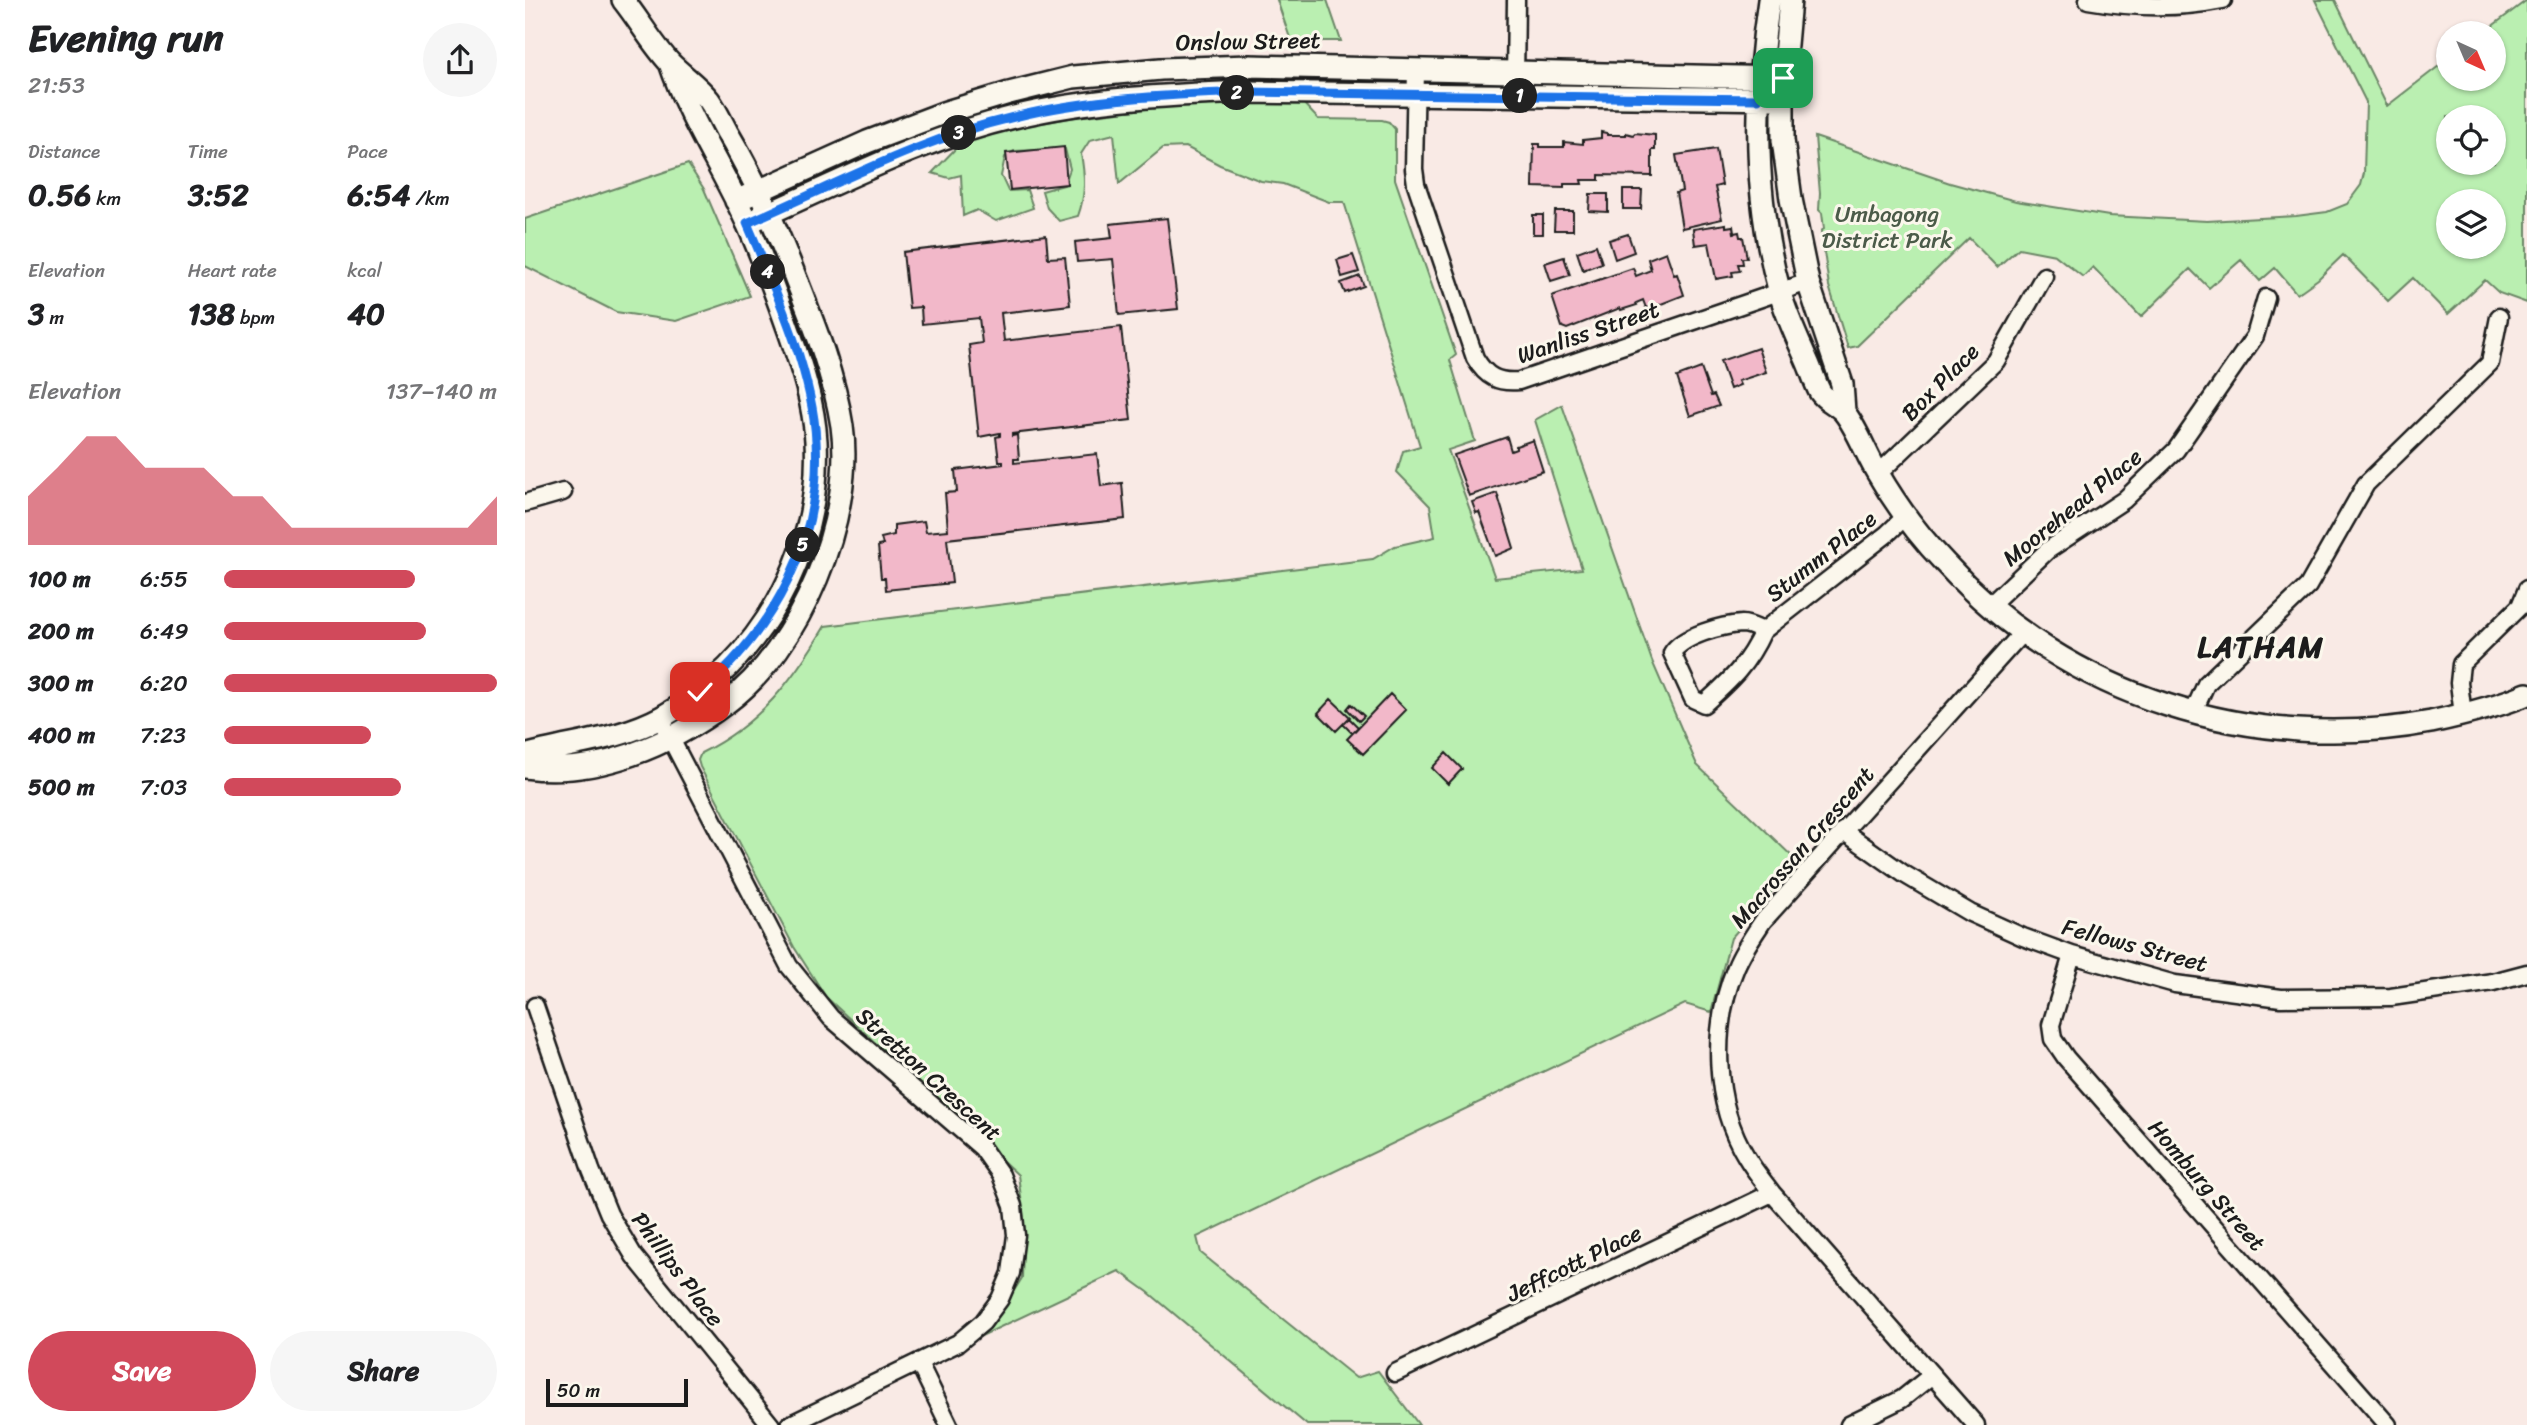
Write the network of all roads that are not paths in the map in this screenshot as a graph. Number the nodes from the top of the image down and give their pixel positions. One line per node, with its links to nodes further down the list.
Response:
1 (623, 0): 7 (street)
2 (1516, 0): 9 (street)
3 (1769, 0): 12 (street)
4 (1790, 0): 13 (street)
5 (2088, 0): 6 (street)
6 (2223, 0)
7 (670, 63): 18 (street); 19 (street)
8 (1416, 69): 9 (street, Onslow Street); 11 (street, Onslow Street); 14 (street, Wanliss Street)
9 (1515, 72): 10 (street, Onslow Street); 15 (street)
10 (1630, 75): 12 (street, Onslow Street); 16 (street)
11 (1073, 78): 17 (street); 18 (street, Onslow Street)
12 (1759, 88): 13 (street, Onslow Street); 16 (street, Onslow Street); 24 (street)
13 (1783, 89): 23 (street)
14 (1415, 95): 15 (street, Onslow Street); 17 (street, Onslow Street); 24 (street, Wanliss Street)
15 (1515, 96): 16 (street, Onslow Street)
16 (1629, 97)
17 (1077, 104): 20 (street, Onslow Street)
18 (760, 191): 19 (street, Onslow Street); 20 (street)
19 (736, 201): 21 (street)
20 (770, 214): 21 (street, Onslow Street); 40 (street)
21 (747, 223): 39 (street)
22 (2044, 276): 28 (street, Box Place)
23 (1808, 282): 24 (street, Wanliss Street); 27 (street)
24 (1780, 292): 27 (street)
25 (2266, 298): 33 (street, Moorehead Place)
26 (2499, 317): 37 (street)
27 (1844, 411): 28 (street)
28 (1878, 474): 31 (street)
29 (563, 492): 30 (street)
30 (525, 503)
31 (1906, 516): 33 (street); 34 (street, Stumm Place)
32 (2527, 589): 38 (street)
33 (1989, 606): 35 (street)
34 (1763, 631): 34 (street, Stumm Place)
35 (2023, 632): 37 (street); 43 (street, Macrossan Crescent)
36 (2527, 694): 38 (street)
37 (2193, 713): 38 (street)
38 (2463, 715)
39 (660, 718): 40 (street, Stretton Crescent); 41 (street)
40 (670, 740): 42 (street); 48 (street, Stretton Crescent)
41 (525, 756)
42 (525, 767)
43 (1843, 831): 44 (street, Fellows Street); 47 (street, Macrossan Crescent)
44 (2072, 955): 45 (street, Fellows Street); 56 (street, Homburg Street)
45 (2527, 974)
46 (535, 1006): 51 (street, Phillips Place)
47 (1772, 1193): 49 (street, Jeffcott Place); 50 (street, Macrossan Crescent)
48 (919, 1363): 52 (street, Stretton Crescent); 53 (street)
49 (1395, 1373)
50 (1932, 1375): 54 (street); 55 (street, Macrossan Crescent)
51 (771, 1425)
52 (789, 1425)
53 (949, 1425)
54 (1849, 1425)
55 (1976, 1425)
56 (2388, 1425)

